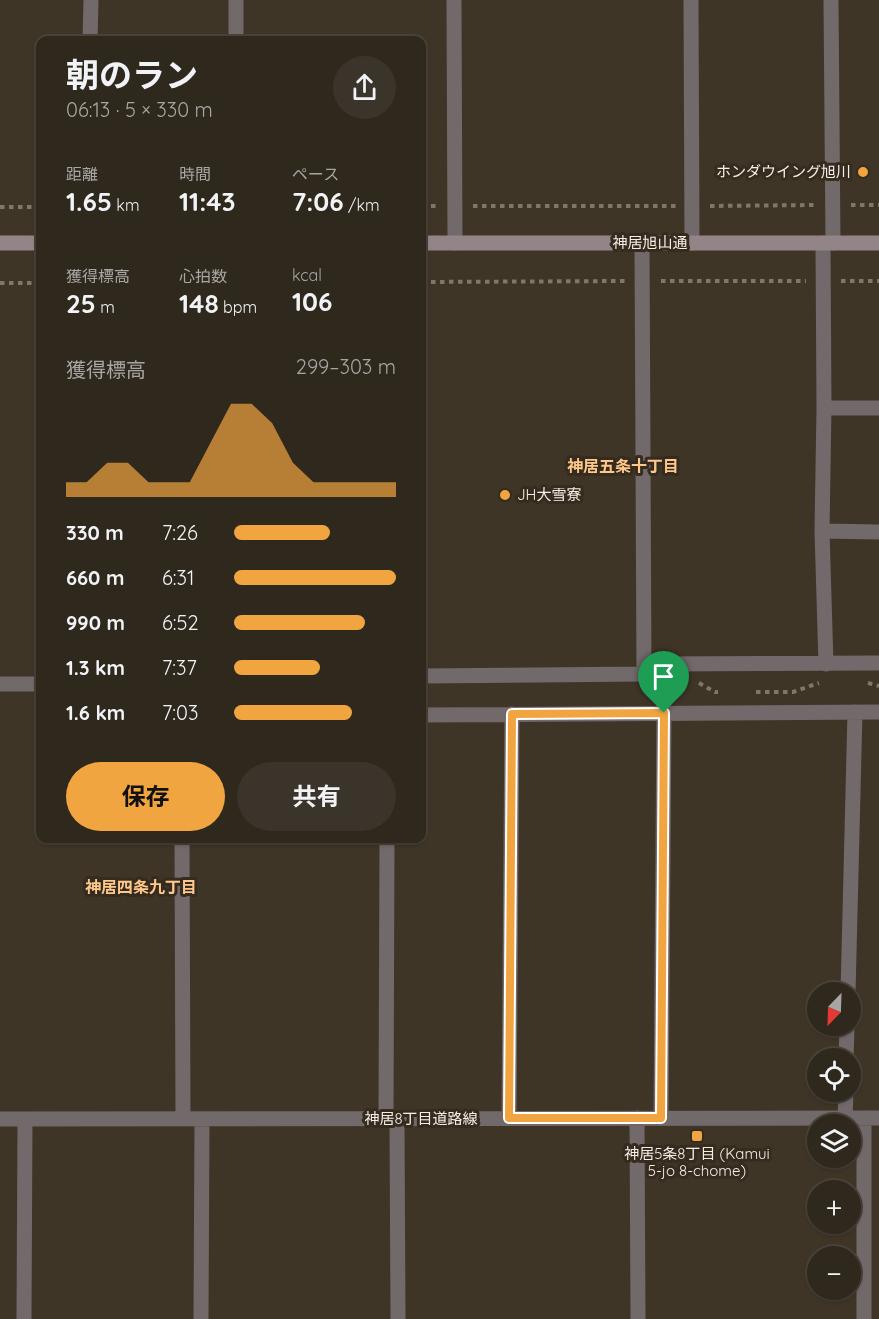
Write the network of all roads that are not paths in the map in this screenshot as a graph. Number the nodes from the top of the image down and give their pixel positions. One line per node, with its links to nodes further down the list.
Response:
1 (91, 0): 6 (street)
2 (236, 0): 7 (street)
3 (454, 0): 11 (street)
4 (691, 0): 13 (street)
5 (831, 0): 14 (street)
6 (90, 36)
7 (236, 36)
8 (0, 243): 9 (street)
9 (36, 243)
10 (426, 243): 11 (street, 神居旭山通)
11 (455, 243): 12 (street, 神居旭山通)
12 (642, 243): 13 (street, 神居旭山通); 23 (street)
13 (692, 243): 14 (street, 神居旭山通)
14 (828, 243): 15 (street, 神居旭山通); 16 (street)
15 (879, 243)
16 (824, 408): 17 (street); 18 (street)
17 (879, 408)
18 (822, 531): 19 (street); 22 (street)
19 (879, 532)
20 (879, 663): 22 (street)
21 (657, 664): 22 (street); 23 (street); 29 (street)
22 (826, 664)
23 (644, 674): 24 (street)
24 (426, 676)
25 (0, 684): 26 (street)
26 (36, 684)
27 (855, 712): 28 (street); 29 (street); 34 (street)
28 (879, 712)
29 (664, 713): 30 (street); 37 (street)
30 (512, 714): 31 (street); 35 (street)
31 (426, 715)
32 (182, 843): 42 (street)
33 (387, 843): 44 (street)
34 (848, 982)
35 (509, 1118): 36 (street, 神居8丁目道路線); 44 (street, 神居8丁目道路線)
36 (637, 1118): 37 (street, 神居8丁目道路線); 48 (street)
37 (661, 1118): 38 (street, 神居8丁目道路線)
38 (807, 1118)
39 (872, 1118): 49 (street)
40 (0, 1119): 41 (street, 神居8丁目道路線)
41 (25, 1119): 42 (street, 神居8丁目道路線); 45 (street)
42 (183, 1119): 43 (street, 神居8丁目道路線)
43 (202, 1119): 44 (street, 神居8丁目道路線); 46 (street)
44 (392, 1119): 47 (street)
45 (24, 1319)
46 (201, 1319)
47 (398, 1319)
48 (638, 1319)
49 (864, 1319)

